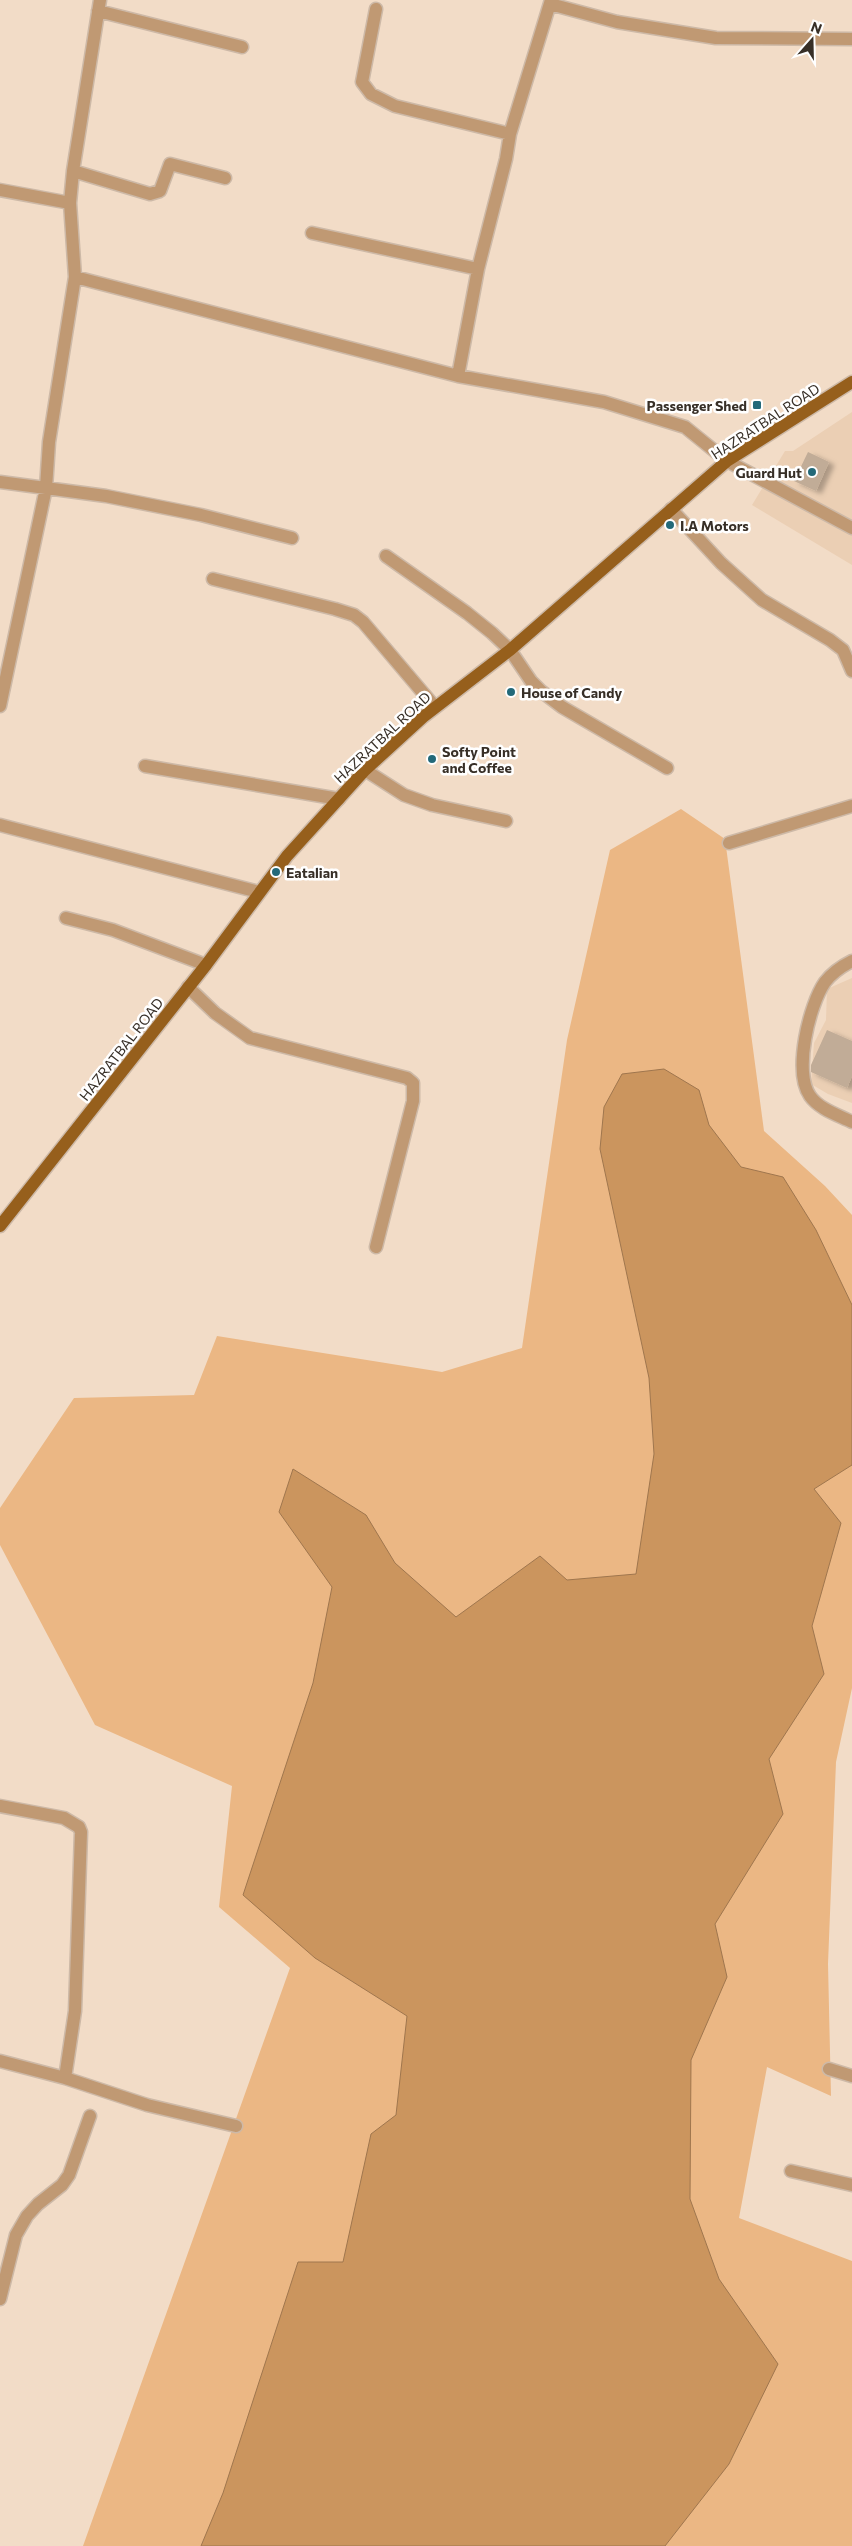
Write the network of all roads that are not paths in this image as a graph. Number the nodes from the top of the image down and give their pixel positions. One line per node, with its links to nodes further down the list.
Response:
1 (551, 2): 4 (street); 6 (street)
2 (99, 5): 5 (street); 7 (street)
3 (376, 9): 6 (street)
4 (852, 39)
5 (242, 47)
6 (510, 134): 12 (street)
7 (73, 171): 8 (street); 10 (street)
8 (224, 178)
9 (0, 190): 10 (street)
10 (70, 203): 13 (street)
11 (312, 233): 12 (street)
12 (478, 269): 14 (street)
13 (75, 277): 14 (street); 18 (street)
14 (458, 376): 16 (street)
15 (852, 382): 16 (main road, HAZRATBAL ROAD)
16 (727, 461): 19 (main road, HAZRATBAL ROAD); 20 (street)
17 (0, 482): 18 (street)
18 (46, 488): 21 (street); 26 (street)
19 (671, 509): 24 (main road, HAZRATBAL ROAD); 25 (street)
20 (852, 528)
21 (292, 538)
22 (386, 556): 24 (street)
23 (213, 579): 27 (street)
24 (510, 650): 27 (main road, HAZRATBAL ROAD); 29 (street)
25 (852, 672)
26 (0, 706)
27 (435, 707): 30 (main road, HAZRATBAL ROAD)
28 (145, 766): 31 (street)
29 (667, 768)
30 (365, 770): 31 (main road, HAZRATBAL ROAD); 33 (street)
31 (339, 799): 36 (main road, HAZRATBAL ROAD)
32 (852, 806): 35 (street)
33 (506, 821)
34 (0, 825): 36 (street)
35 (729, 843)
36 (259, 892): 39 (main road, HAZRATBAL ROAD)
37 (66, 918): 39 (street)
38 (852, 961): 41 (street)
39 (206, 965): 40 (main road, HAZRATBAL ROAD)
40 (188, 986): 42 (main road, HAZRATBAL ROAD); 43 (street)
41 (852, 1122)
42 (0, 1226)
43 (376, 1247)
44 (0, 1806): 48 (street)
45 (0, 2061): 48 (street)
46 (829, 2069): 47 (street)
47 (852, 2076)
48 (66, 2078): 50 (street)
49 (90, 2116): 53 (street)
50 (236, 2126)
51 (791, 2171): 52 (street)
52 (852, 2185)
53 (0, 2299)

